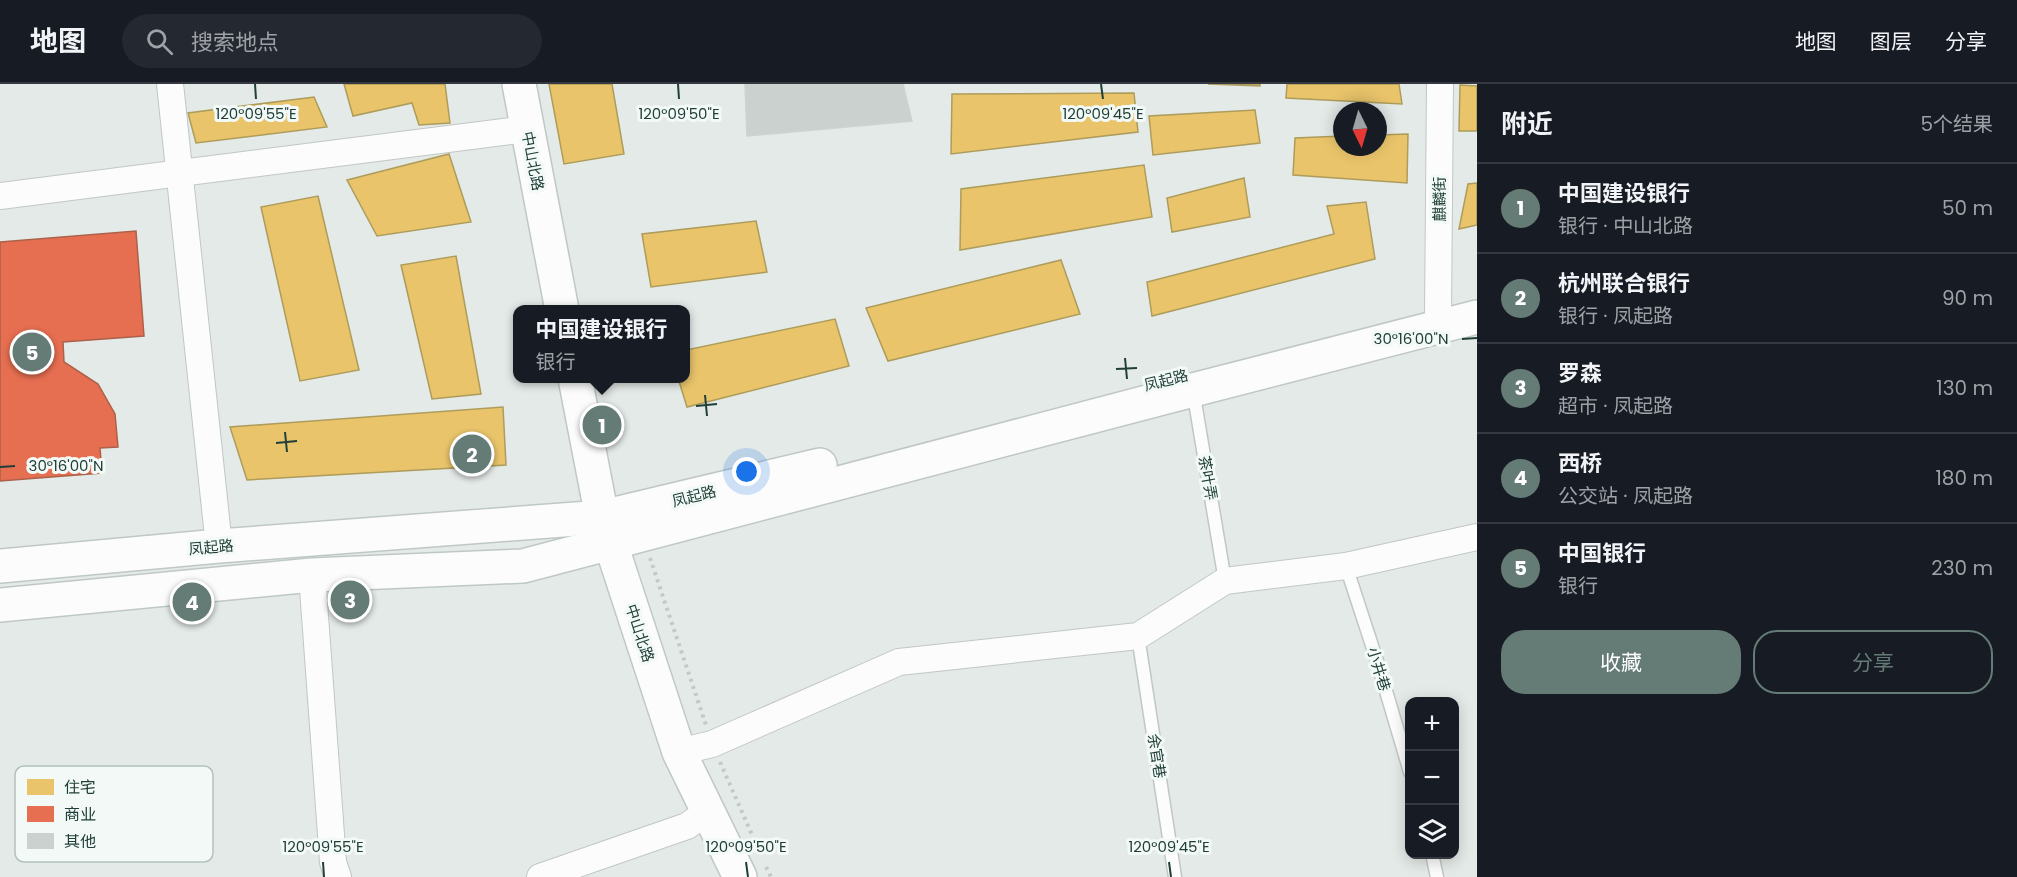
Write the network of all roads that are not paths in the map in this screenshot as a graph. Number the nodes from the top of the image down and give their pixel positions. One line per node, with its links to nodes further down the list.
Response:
1 (170, 84): 5 (street)
2 (519, 84): 4 (main road, 中山北路)
3 (1440, 84): 9 (street, 麒麟街)
4 (527, 129): 5 (street); 8 (main road, 中山北路)
5 (180, 173): 6 (street); 15 (street)
6 (0, 196)
7 (1477, 304): 9 (main road, 凤起路)
8 (561, 305)
9 (1438, 314): 11 (main road, 凤起路)
10 (1477, 317): 11 (main road)
11 (1192, 382): 13 (main road, 凤起路); 13 (main road); 19 (lane, 茶叶弄)
12 (576, 383): 13 (main road, 中山北路)
13 (606, 530): 15 (main road, 凤起路); 18 (main road); 22 (main road, 中山北路)
14 (1477, 537): 17 (street)
15 (219, 546): 16 (main road, 凤起路)
16 (0, 566)
17 (1346, 566): 19 (street); 23 (lane, 小井巷)
18 (312, 575): 20 (main road); 27 (street)
19 (1225, 581): 21 (street)
20 (0, 605)
21 (1138, 636): 22 (street); 29 (lane, 余官巷)
22 (679, 752): 24 (main road, 中山北路)
23 (1405, 756)
24 (707, 812): 26 (main road, 中山北路); 28 (street)
25 (1433, 859): 30 (lane)
26 (751, 867)
27 (338, 877)
28 (540, 877)
29 (1175, 877)
30 (1437, 877)

